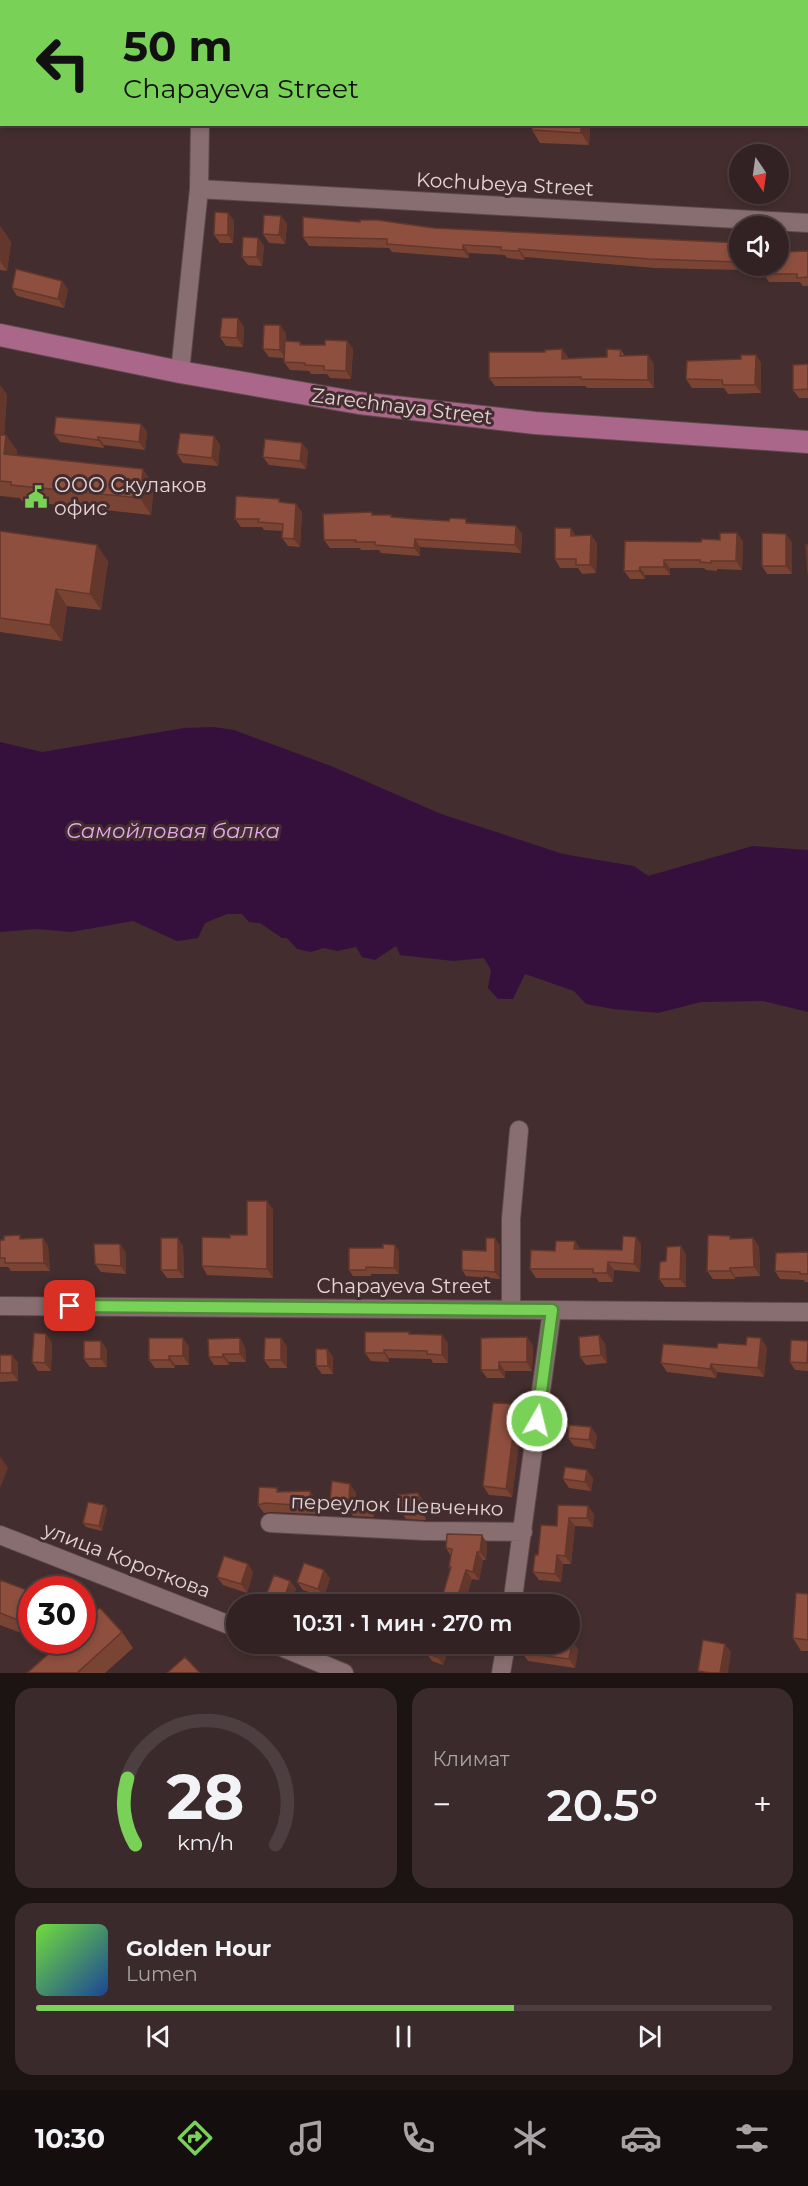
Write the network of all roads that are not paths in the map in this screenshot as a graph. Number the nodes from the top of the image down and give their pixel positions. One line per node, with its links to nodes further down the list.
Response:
1 (200, 126): 2 (street)
2 (199, 189): 3 (street, Kochubeya Street); 5 (street)
3 (808, 223)
4 (0, 335): 5 (main road, Zarechnaya Street)
5 (180, 372): 6 (main road, Zarechnaya Street)
6 (808, 442)
7 (519, 1131): 9 (street)
8 (0, 1306): 9 (street, Chapayeva Street)
9 (512, 1309): 10 (street, Chapayeva Street)
10 (552, 1310): 11 (street, Chapayeva Street); 13 (street)
11 (808, 1312)
12 (270, 1522): 13 (street, переулок Шевченко)
13 (523, 1532): 15 (street)
14 (0, 1535): 16 (street, улица Короткова)
15 (514, 1594)
16 (226, 1624)
17 (298, 1654): 19 (street)
18 (504, 1654): 20 (street)
19 (344, 1673)
20 (501, 1673)

